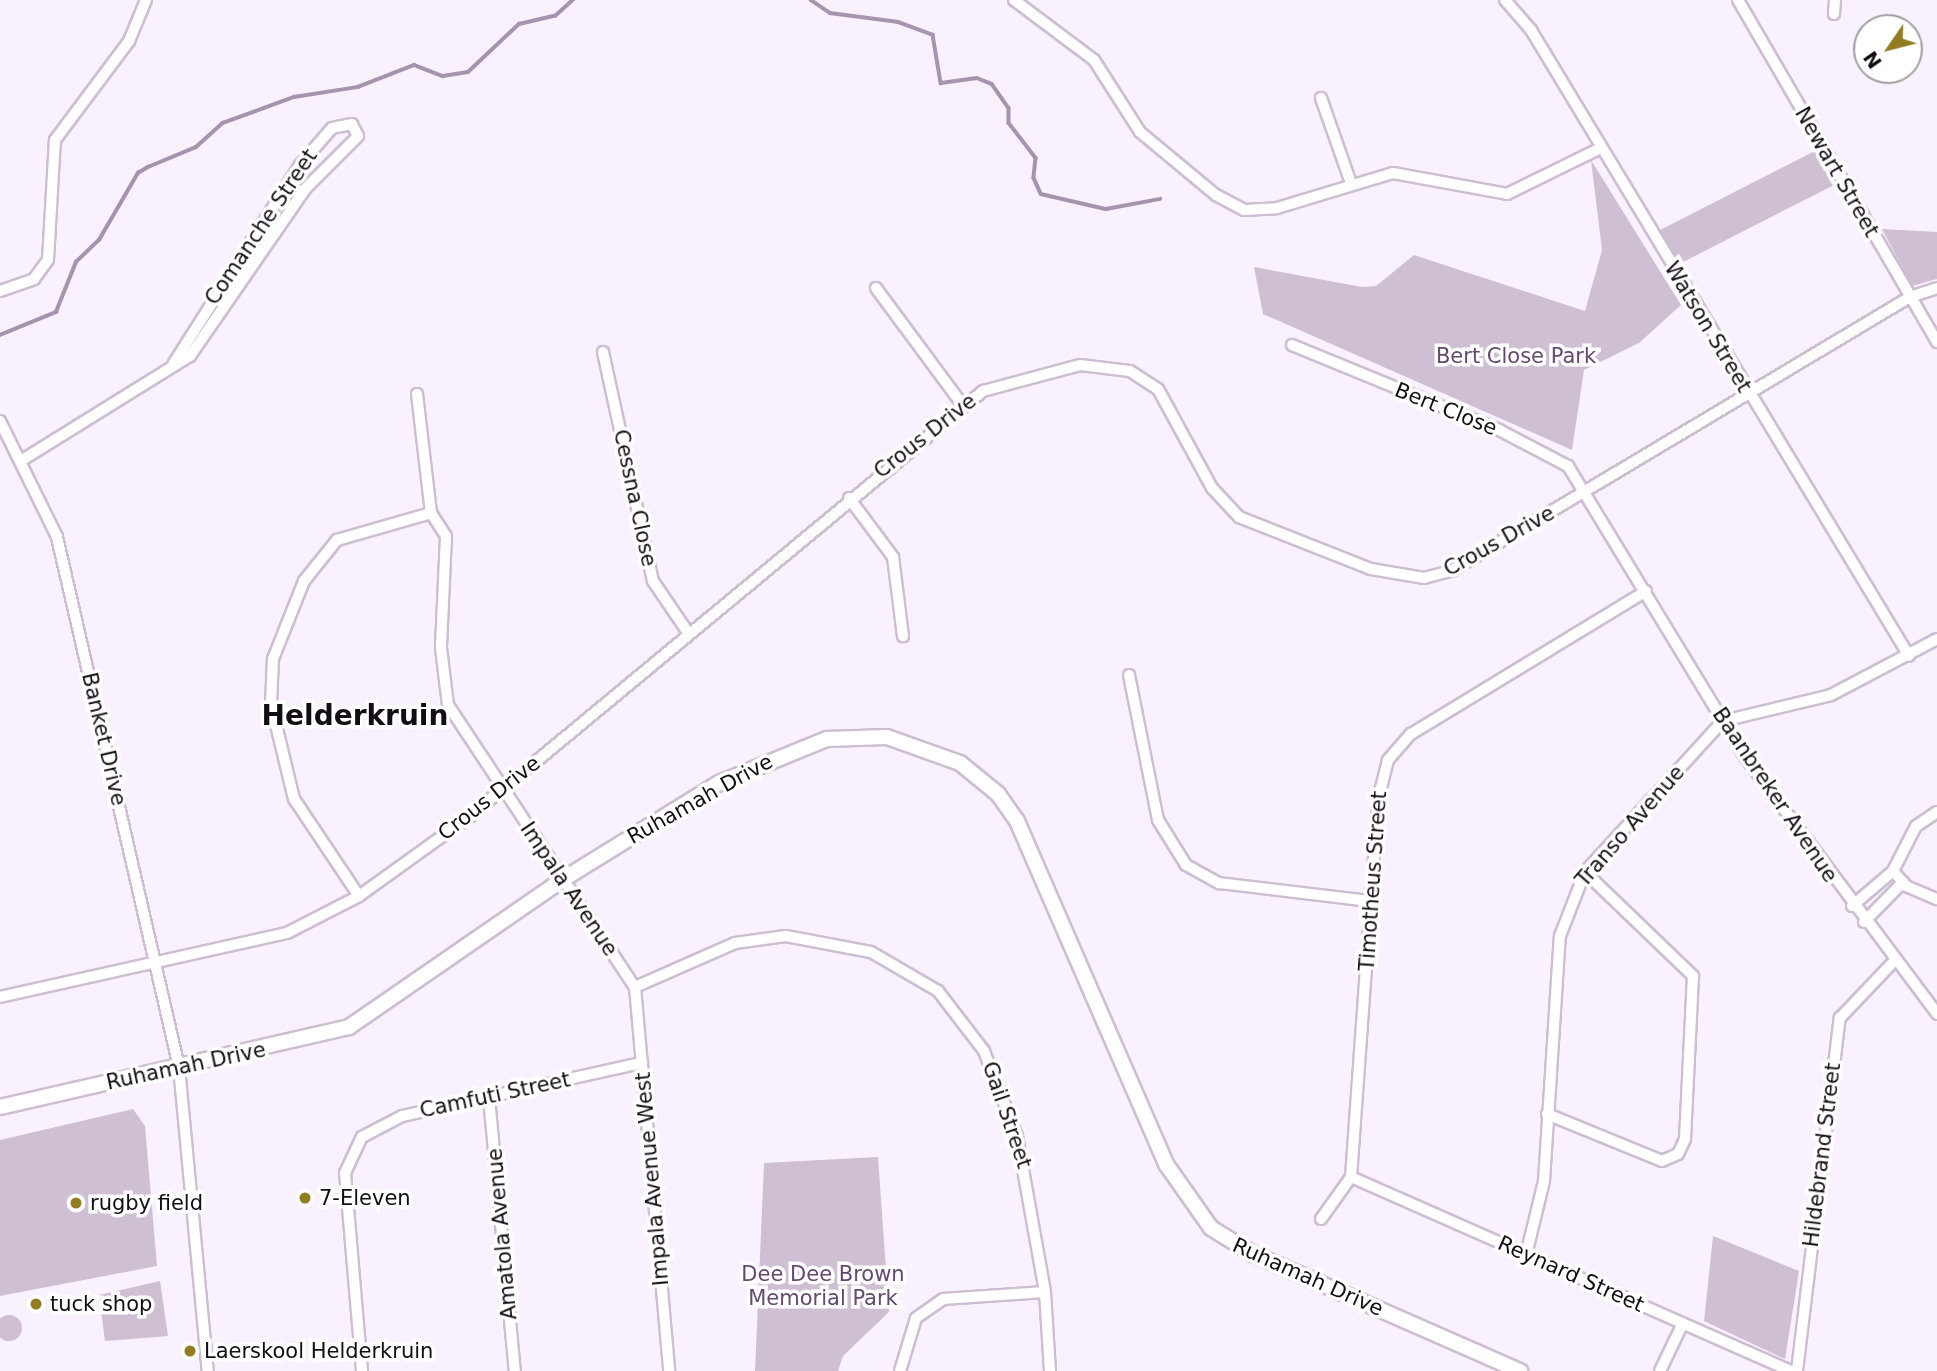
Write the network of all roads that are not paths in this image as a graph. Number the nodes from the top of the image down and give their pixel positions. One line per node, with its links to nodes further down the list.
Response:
1 (146, 0): 12 (street)
2 (1014, 0): 9 (street)
3 (1505, 0): 8 (street, Watson Street)
4 (1738, 0): 13 (street, Newart Street)
5 (1835, 0): 6 (street)
6 (1834, 14)
7 (1321, 98): 9 (street)
8 (1601, 148): 9 (street); 18 (street, Watson Street)
9 (1351, 183)
10 (876, 288): 20 (street)
11 (1937, 288): 13 (street, Crous Drive)
12 (0, 291)
13 (1910, 297): 14 (street, Newart Street); 18 (street, Crous Drive)
14 (1937, 342)
15 (1292, 345): 23 (street, Bert Close)
16 (603, 352): 27 (street, Cessna Close)
17 (174, 363): 17 (street, Comanche Street); 22 (street, Comanche Street)
18 (1748, 393): 23 (street, Crous Drive); 30 (street, Watson Street)
19 (418, 394): 25 (street, Impala Avenue)
20 (961, 403): 23 (street, Crous Drive); 24 (street, Crous Drive)
21 (0, 421): 22 (street, Banket Drive)
22 (22, 460): 45 (street, Banket Drive)
23 (1585, 493): 26 (street, Baanbreker Avenue)
24 (849, 498): 27 (street, Crous Drive); 28 (street)
25 (431, 513): 33 (street, Impala Avenue); 39 (street)
26 (1646, 591): 32 (street, Baanbreker Avenue); 41 (street, Timotheus Street)
27 (688, 634): 33 (street, Crous Drive)
28 (903, 636)
29 (1937, 639): 30 (street)
30 (1909, 656): 32 (street)
31 (1129, 675): 41 (street)
32 (1723, 721): 36 (street, Transo Avenue); 42 (street, Baanbreker Avenue)
33 (501, 791): 37 (street, Impala Avenue); 39 (street, Crous Drive)
34 (1937, 812): 35 (street)
35 (1893, 871): 38 (street); 42 (street)
36 (1585, 872): 53 (street, Transo Avenue); 53 (street)
37 (565, 878): 46 (street, Impala Avenue); 50 (street, Ruhamah Drive); 65 (street, Ruhamah Drive)
38 (1903, 882): 40 (street); 43 (street)
39 (359, 896): 45 (street, Crous Drive)
40 (1937, 899)
41 (1371, 901): 54 (street, Timotheus Street)
42 (1852, 906): 43 (street, Baanbreker Avenue)
43 (1864, 922): 44 (street, Baanbreker Avenue)
44 (1894, 961): 48 (street, Baanbreker Avenue); 68 (street, Hildebrand Street)
45 (154, 964): 47 (street, Crous Drive); 50 (street, Banket Drive)
46 (635, 987): 49 (street, Impala Avenue West); 57 (street, Gail Street)
47 (0, 997)
48 (1937, 1014)
49 (642, 1063): 51 (street, Camfuti Street); 62 (street, Impala Avenue West)
50 (179, 1067): 52 (street, Ruhamah Drive); 59 (street, Banket Drive)
51 (489, 1098): 60 (street, Camfuti Street); 61 (street, Amatola Avenue)
52 (0, 1107)
53 (1547, 1114): 56 (street, Transo Avenue)
54 (1351, 1177): 55 (street); 56 (street, Reynard Street)
55 (1321, 1219)
56 (1526, 1255): 58 (street, Reynard Street)
57 (1045, 1292): 63 (street); 64 (street, Gail Street)
58 (1683, 1324): 66 (street); 67 (street, Reynard Street)
59 (208, 1371)
60 (362, 1371)
61 (515, 1371)
62 (669, 1371)
63 (900, 1371)
64 (1050, 1371)
65 (1520, 1371)
66 (1660, 1371)
67 (1791, 1371)
68 (1797, 1371)

